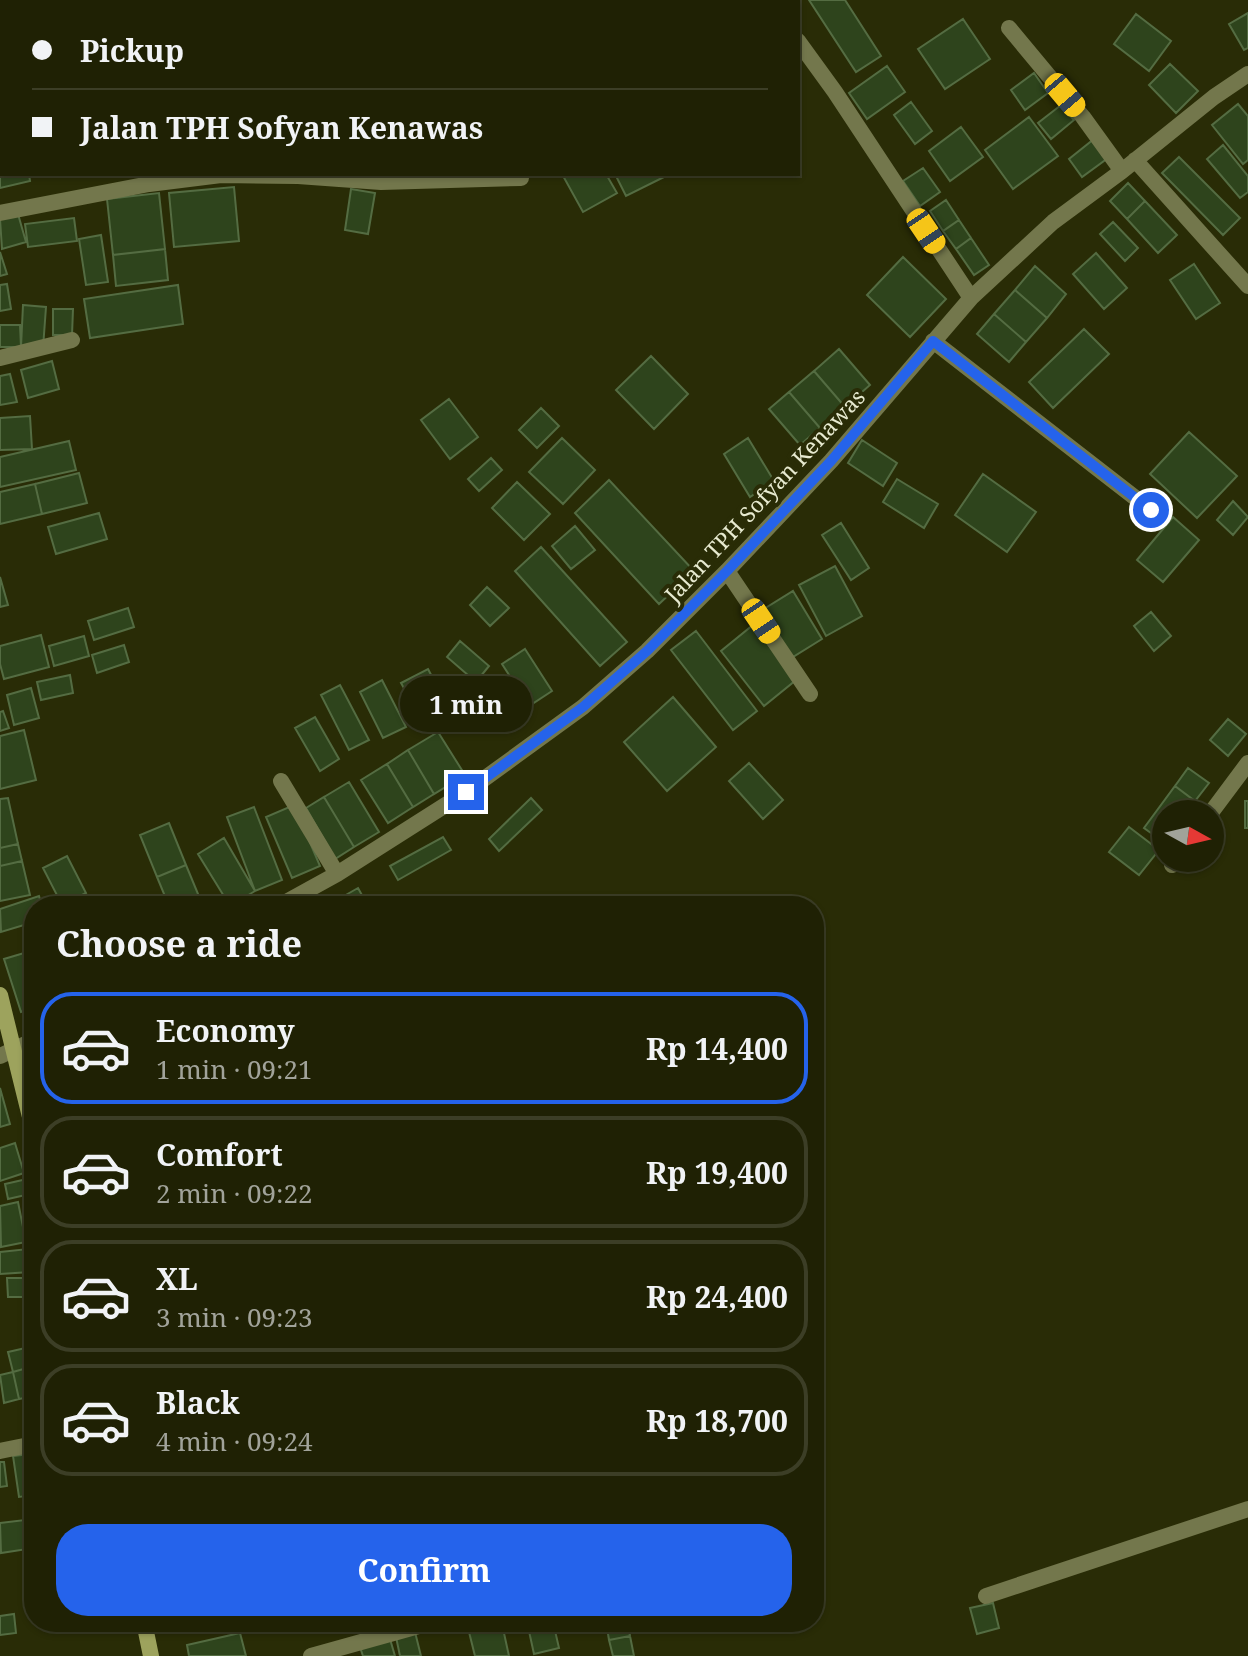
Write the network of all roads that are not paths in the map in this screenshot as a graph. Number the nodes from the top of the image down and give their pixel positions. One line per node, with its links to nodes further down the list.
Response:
1 (1009, 28): 4 (street)
2 (800, 44): 11 (street)
3 (1248, 74): 4 (street, Jalan TPH Sofyan Kenawas)
4 (1128, 166): 10 (street); 11 (street, Jalan TPH Sofyan Kenawas)
5 (202, 176): 8 (street)
6 (290, 176): 7 (street)
7 (521, 178)
8 (145, 179): 9 (street)
9 (0, 213)
10 (1248, 286)
11 (971, 298): 13 (street, Jalan TPH Sofyan Kenawas)
12 (72, 340): 14 (street)
13 (933, 341): 15 (street); 16 (street, Jalan TPH Sofyan Kenawas)
14 (0, 358)
15 (1151, 510)
16 (727, 571): 17 (street); 21 (street, Jalan TPH Sofyan Kenawas)
17 (810, 694)
18 (1248, 763): 20 (street)
19 (281, 781): 21 (street)
20 (1220, 800)
21 (337, 874): 22 (street, Jalan TPH Sofyan Kenawas)
22 (297, 896)
23 (0, 995): 24 (street)
24 (7, 1054): 25 (street)
25 (24, 1104)
26 (24, 1446): 27 (street)
27 (0, 1451)
28 (1248, 1509): 29 (street)
29 (986, 1596)
30 (145, 1632): 32 (street)
31 (397, 1632): 33 (street)
32 (148, 1656)
33 (311, 1656)

